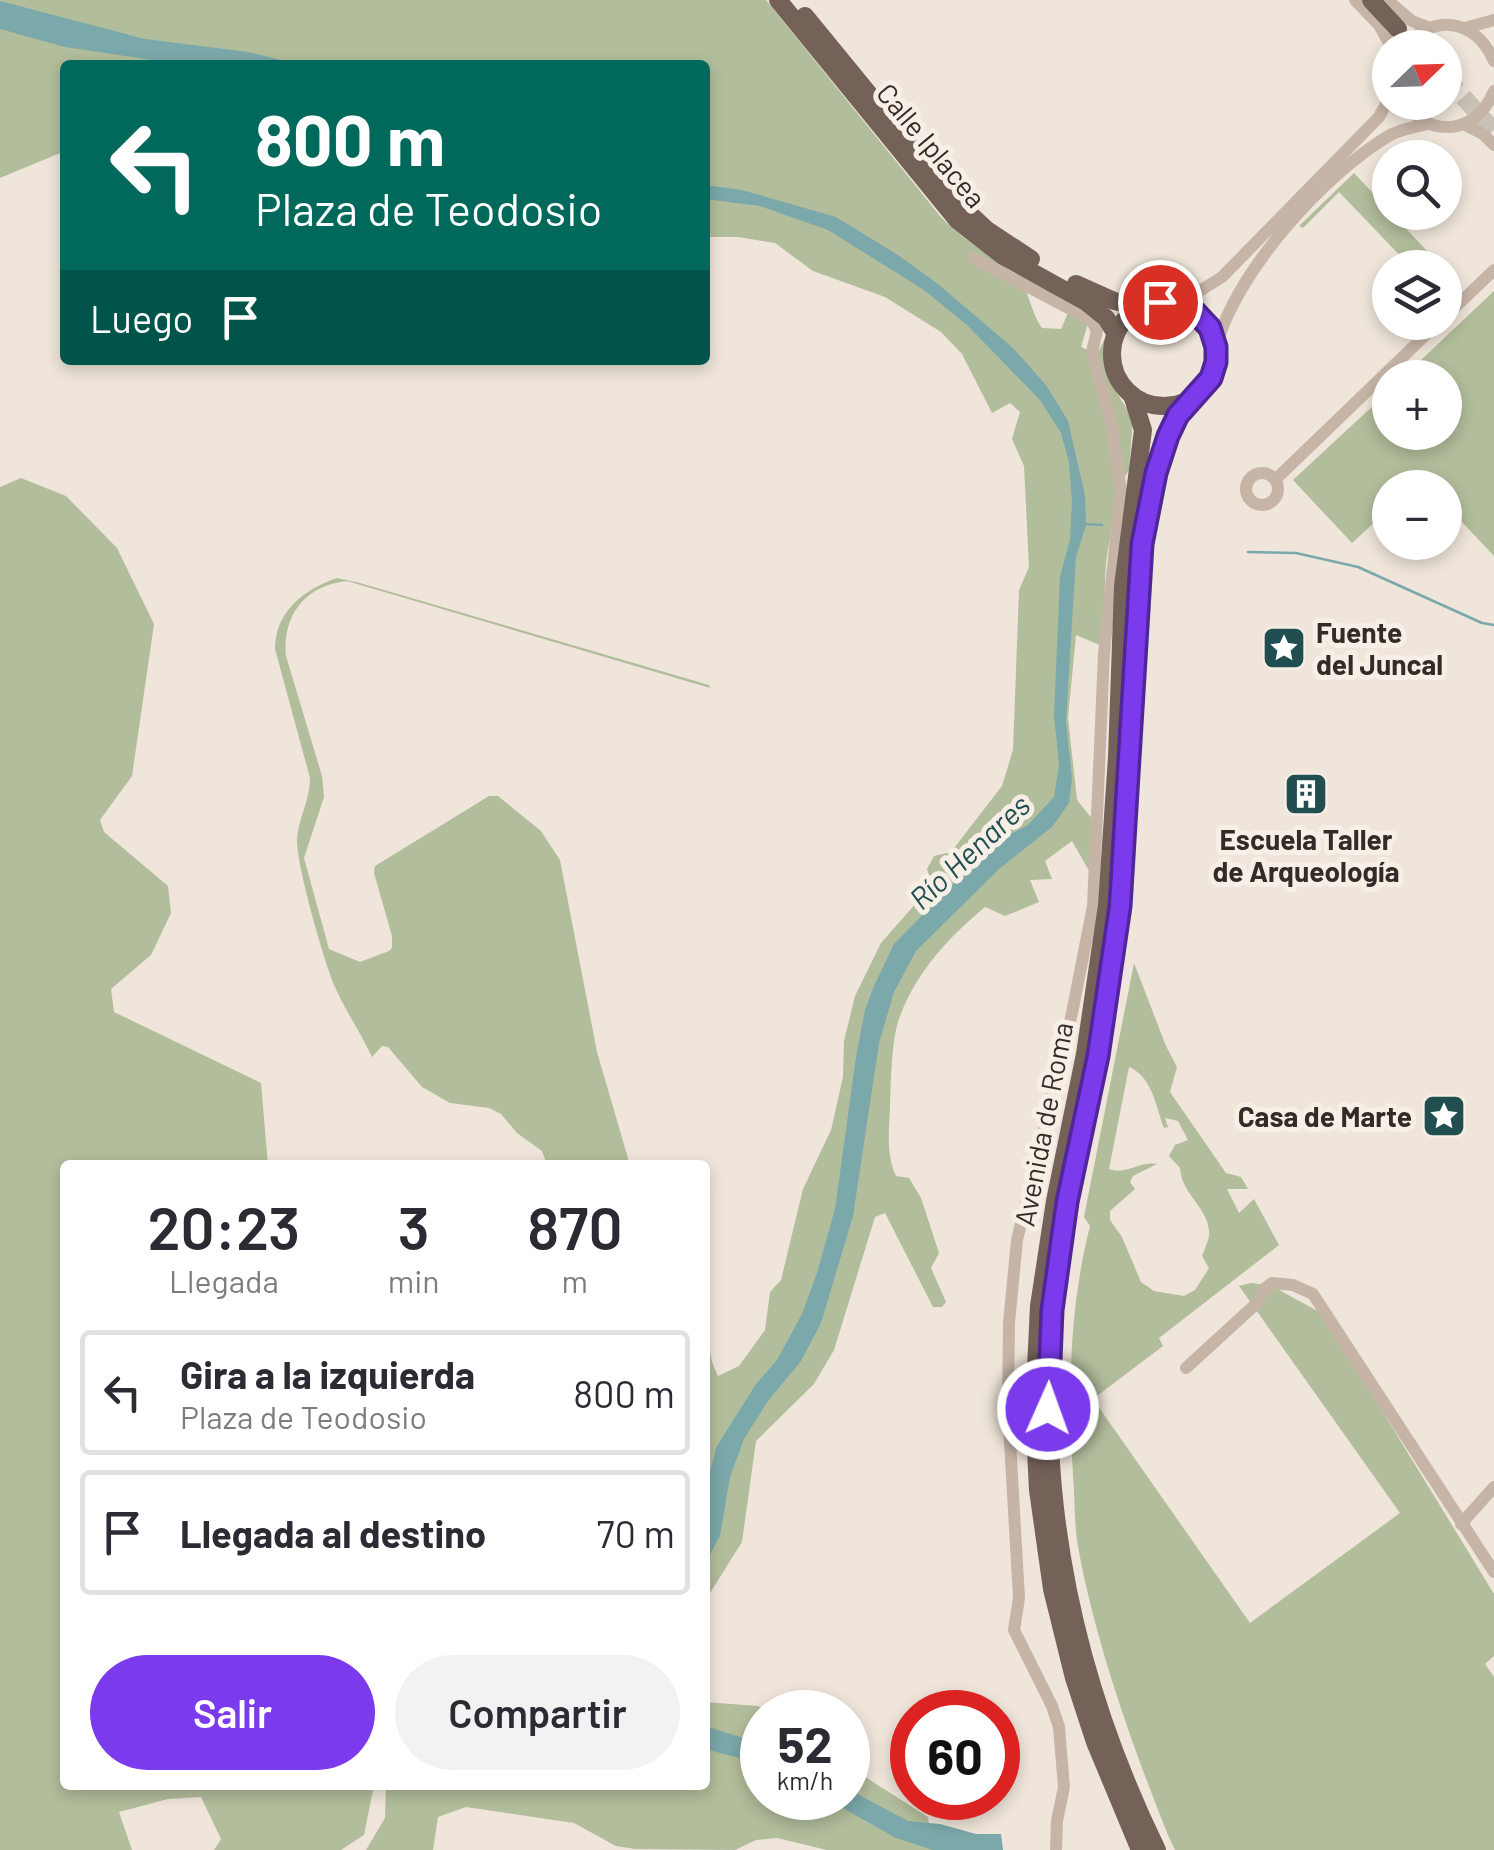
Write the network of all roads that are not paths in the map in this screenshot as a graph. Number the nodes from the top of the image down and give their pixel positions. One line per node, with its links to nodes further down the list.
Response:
1 (778, 0): 24 (main road, Calle Iplacea)
2 (792, 0): 23 (main road, Calle Iplacea)
3 (1356, 0): 9 (street)
4 (1371, 0): 10 (main road)
5 (1387, 0): 7 (street)
6 (1494, 20): 8 (street)
7 (1428, 27): 8 (street); 11 (street)
8 (1465, 28): 12 (street)
9 (1385, 30)
10 (1390, 30)
11 (1422, 30)
12 (1494, 60)
13 (1494, 93): 17 (street)
14 (1376, 120): 22 (street)
15 (1420, 120): 16 (street)
16 (1427, 124): 17 (street); 26 (street)
17 (1463, 124): 18 (street)
18 (1494, 145)
19 (974, 258): 34 (street)
20 (1494, 270): 21 (street)
21 (1462, 300)
22 (1179, 304): 23 (main road); 26 (main road)
23 (1141, 307): 24 (main road)
24 (1116, 334): 27 (main road)
25 (1420, 340): 29 (street)
26 (1216, 347): 28 (main road)
27 (1132, 395): 28 (main road); 35 (main road, Avenida de Roma)
28 (1190, 400): 36 (main road, Avenida de Roma)
29 (1276, 480)
30 (1186, 1368): 32 (street)
31 (1494, 1487): 32 (street)
32 (1461, 1524): 33 (street)
33 (1494, 1572)
34 (1056, 1850)
35 (1140, 1850)
36 (1157, 1850)

